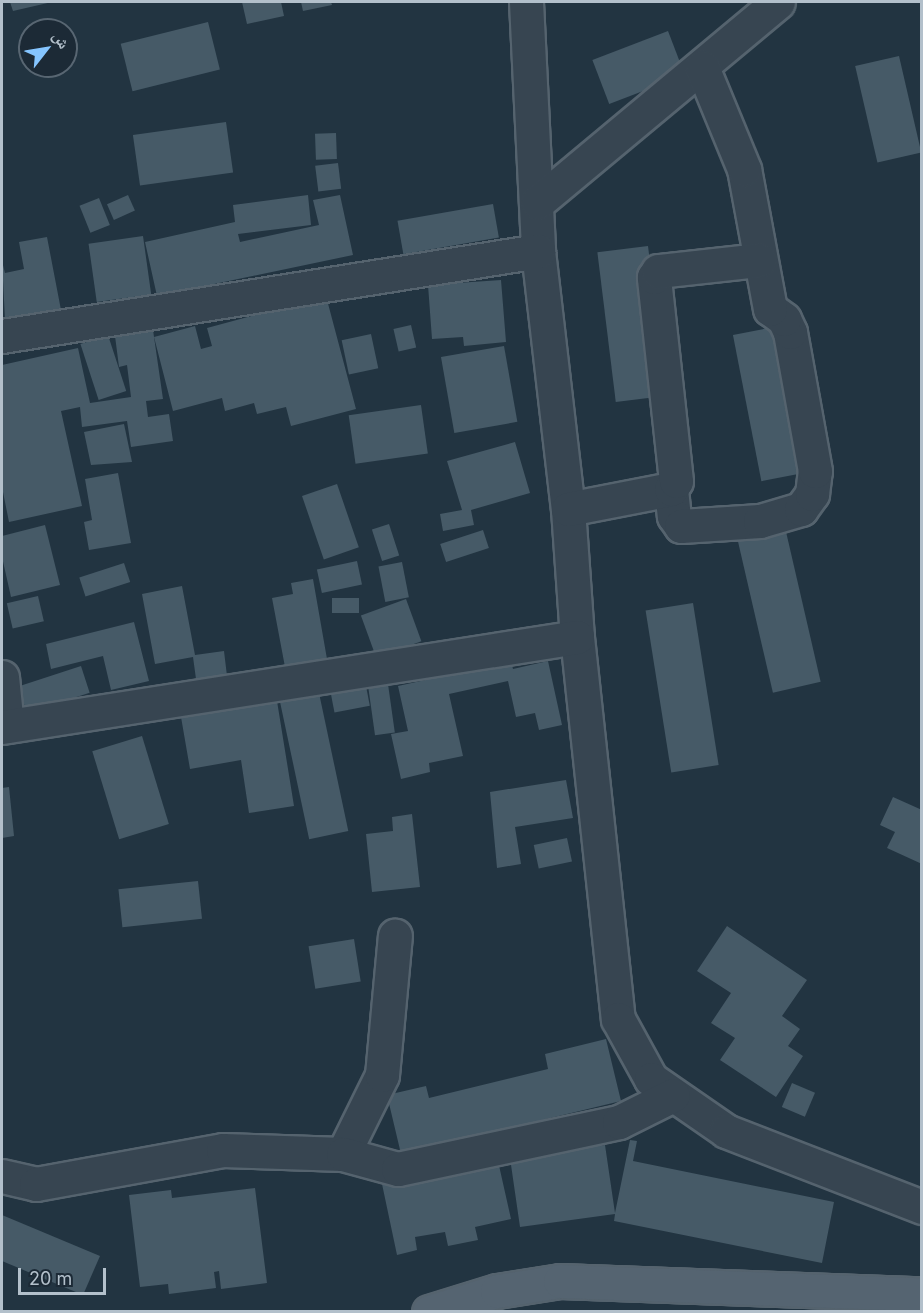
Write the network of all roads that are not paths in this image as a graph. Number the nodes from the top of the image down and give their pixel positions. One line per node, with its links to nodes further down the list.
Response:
1 (526, 2): 4 (street)
2 (778, 2): 3 (street)
3 (702, 67): 4 (street); 6 (street)
4 (538, 202): 5 (street)
5 (538, 251): 7 (street); 9 (street)
6 (759, 260): 8 (street); 8 (street)
7 (2, 336)
8 (671, 489): 9 (street)
9 (568, 509): 10 (street)
10 (577, 637): 12 (street); 14 (street)
11 (2, 677): 12 (street)
12 (4, 727)
13 (394, 936): 15 (street)
14 (673, 1095): 15 (street); 17 (street)
15 (343, 1154): 16 (street)
16 (2, 1176)
17 (921, 1207)
18 (921, 1294): 19 (main road)
19 (429, 1311)

